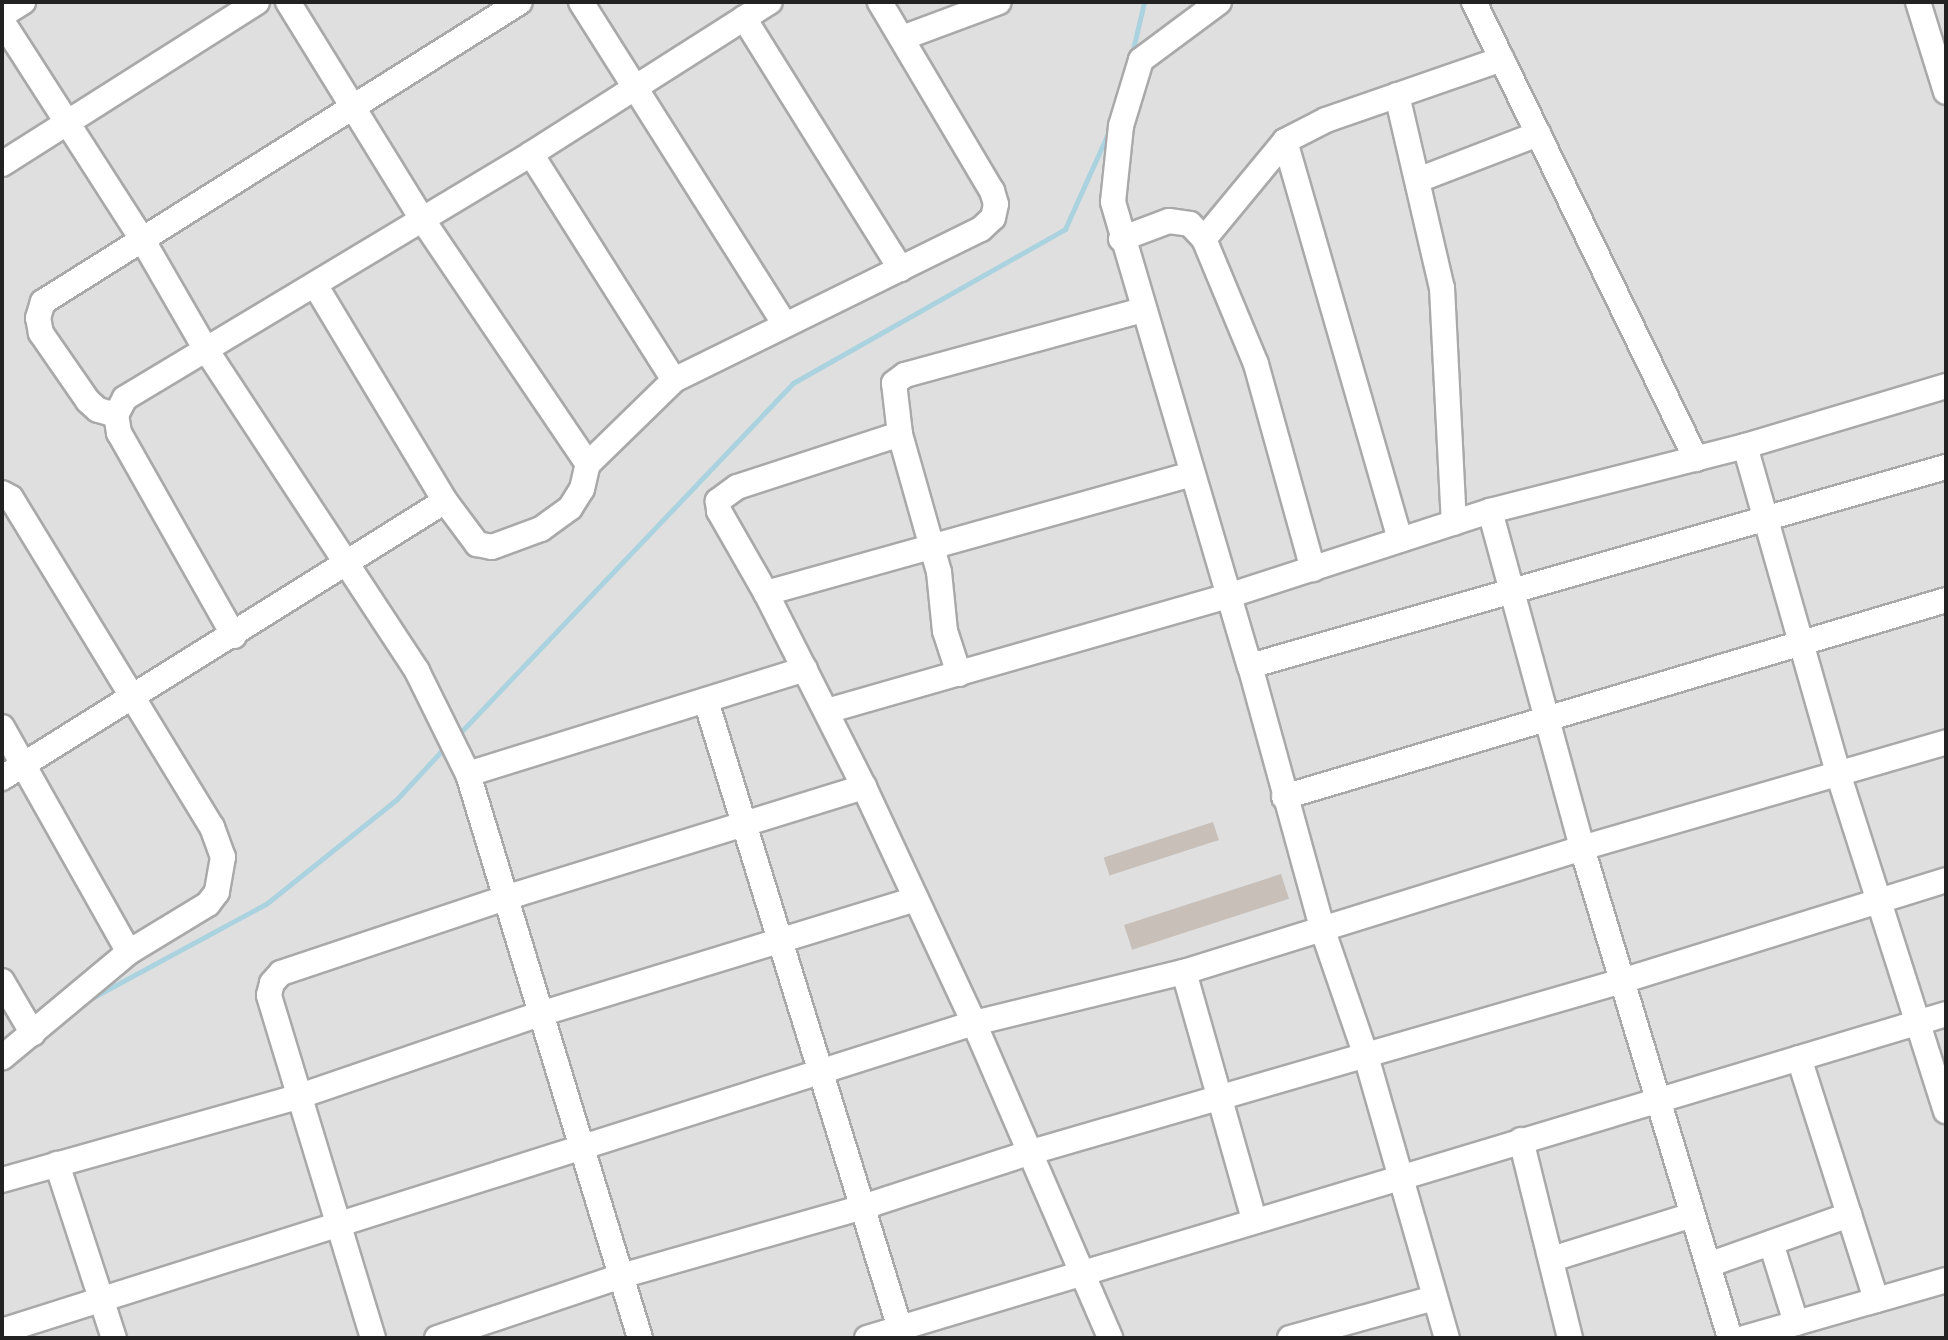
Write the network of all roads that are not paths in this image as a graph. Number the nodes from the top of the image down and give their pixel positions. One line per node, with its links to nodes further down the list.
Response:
1 (23, 2): 12 (street)
2 (257, 2): 21 (street)
3 (288, 2): 20 (street)
4 (520, 2): 20 (street)
5 (581, 2): 18 (street)
6 (770, 2): 13 (street)
7 (880, 2): 15 (street)
8 (999, 2): 15 (street)
9 (1219, 2): 29 (street)
10 (1474, 2): 16 (street)
11 (1918, 2): 17 (street)
12 (2, 15)
13 (744, 18): 18 (street); 31 (street)
14 (2, 21): 21 (street)
15 (902, 38): 31 (street)
16 (1502, 59): 19 (street); 22 (street)
17 (1944, 79)
18 (634, 87): 24 (street); 34 (street)
19 (1397, 95): 23 (street); 26 (street)
20 (352, 104): 27 (street); 28 (street)
21 (68, 124): 25 (street); 28 (street)
22 (1538, 134): 26 (street); 41 (street)
23 (1285, 141): 30 (street); 50 (street)
24 (530, 154): 27 (street); 36 (street)
25 (2, 163)
26 (1418, 180): 49 (street)
27 (422, 219): 32 (street); 42 (street)
28 (142, 239): 35 (street); 38 (street)
29 (1121, 239): 30 (street); 33 (street)
30 (1204, 239): 53 (street)
31 (901, 269): 34 (street)
32 (314, 285): 35 (street); 46 (street)
33 (1143, 310): 39 (street); 44 (street)
34 (785, 325): 36 (street)
35 (205, 348): 38 (street); 52 (street)
36 (674, 380): 42 (street)
37 (1946, 386): 40 (street)
38 (116, 415): 58 (street)
39 (900, 434): 51 (street); 55 (street)
40 (1745, 446): 41 (street); 48 (street)
41 (1696, 459): 47 (street)
42 (589, 464): 46 (street)
43 (1946, 467): 48 (street)
44 (1191, 474): 51 (street); 56 (street)
45 (2, 494): 63 (street)
46 (445, 501): 52 (street)
47 (1490, 511): 49 (street); 54 (street)
48 (1767, 521): 54 (street); 59 (street)
49 (1454, 523): 50 (street)
50 (1400, 540): 53 (street)
51 (931, 546): 55 (street); 62 (street)
52 (345, 566): 58 (street); 71 (street)
53 (1313, 569): 56 (street)
54 (1511, 592): 60 (street); 66 (street)
55 (766, 593): 61 (street)
56 (1228, 596): 60 (street); 62 (street)
57 (1946, 600): 59 (street)
58 (234, 636): 63 (street)
59 (1803, 643): 66 (street); 70 (street)
60 (1250, 666): 74 (street)
61 (805, 669): 64 (street); 65 (street)
62 (959, 674): 65 (street)
63 (133, 700): 69 (street); 83 (street)
64 (706, 701): 71 (street); 75 (street)
65 (827, 711): 73 (street)
66 (1548, 718): 74 (street); 76 (street)
67 (2, 727): 69 (street)
68 (1946, 742): 70 (street)
69 (24, 763): 72 (street); 83 (street)
70 (1838, 773): 76 (street); 80 (street)
71 (468, 774): 78 (street)
72 (2, 778)
73 (864, 787): 75 (street); 79 (street)
74 (1284, 797): 81 (street)
75 (744, 823): 78 (street); 82 (street)
76 (1583, 848): 81 (street); 86 (street)
77 (1946, 880): 80 (street)
78 (505, 898): 87 (street); 96 (street)
79 (916, 900): 82 (street); 90 (street)
80 (1881, 901): 86 (street); 89 (street)
81 (1323, 932): 84 (street); 92 (street)
82 (781, 942): 87 (street); 95 (street)
83 (129, 952): 91 (street)
84 (1184, 972): 90 (street); 97 (street)
85 (2, 981): 91 (street)
86 (1622, 981): 92 (street); 98 (street)
87 (540, 1014): 96 (street); 101 (street)
88 (1946, 1014): 89 (street)
89 (1921, 1021): 94 (street); 99 (street)
90 (974, 1023): 95 (street); 102 (street)
91 (33, 1034): 93 (street)
92 (1366, 1056): 97 (street); 104 (street)
93 (2, 1058)
94 (1799, 1058): 98 (street); 108 (street)
95 (821, 1073): 101 (street); 106 (street)
96 (300, 1096): 103 (street); 110 (street)
97 (1221, 1100): 102 (street); 109 (street)
98 (1658, 1102): 100 (street); 107 (street)
99 (1946, 1111)
100 (1521, 1140): 104 (street); 112 (street)
101 (580, 1144): 110 (street); 115 (street)
102 (1027, 1153): 106 (street); 114 (street)
103 (57, 1164): 105 (street); 117 (street)
104 (1398, 1175): 109 (street); 118 (street)
105 (2, 1180)
106 (863, 1206): 115 (street); 122 (street)
107 (1692, 1215): 112 (street); 113 (street)
108 (1849, 1215): 111 (street); 119 (street)
109 (1254, 1220): 114 (street)
110 (340, 1222): 117 (street); 124 (street)
111 (1771, 1243): 113 (street); 120 (street)
112 (1552, 1259): 131 (street)
113 (1707, 1265): 132 (street)
114 (1080, 1275): 122 (street); 128 (street)
115 (621, 1276): 125 (street); 126 (street)
116 (1946, 1280): 119 (street)
117 (101, 1297): 121 (street); 123 (street)
118 (1434, 1297): 129 (street); 130 (street)
119 (1876, 1300): 120 (street)
120 (1796, 1323): 133 (street)
121 (2, 1331)
122 (901, 1333): 127 (street)
123 (114, 1338)
124 (373, 1338)
125 (437, 1338)
126 (640, 1338)
127 (867, 1338)
128 (1110, 1338)
129 (1290, 1338)
130 (1447, 1338)
131 (1570, 1338)
132 (1730, 1338)
133 (1744, 1338)

